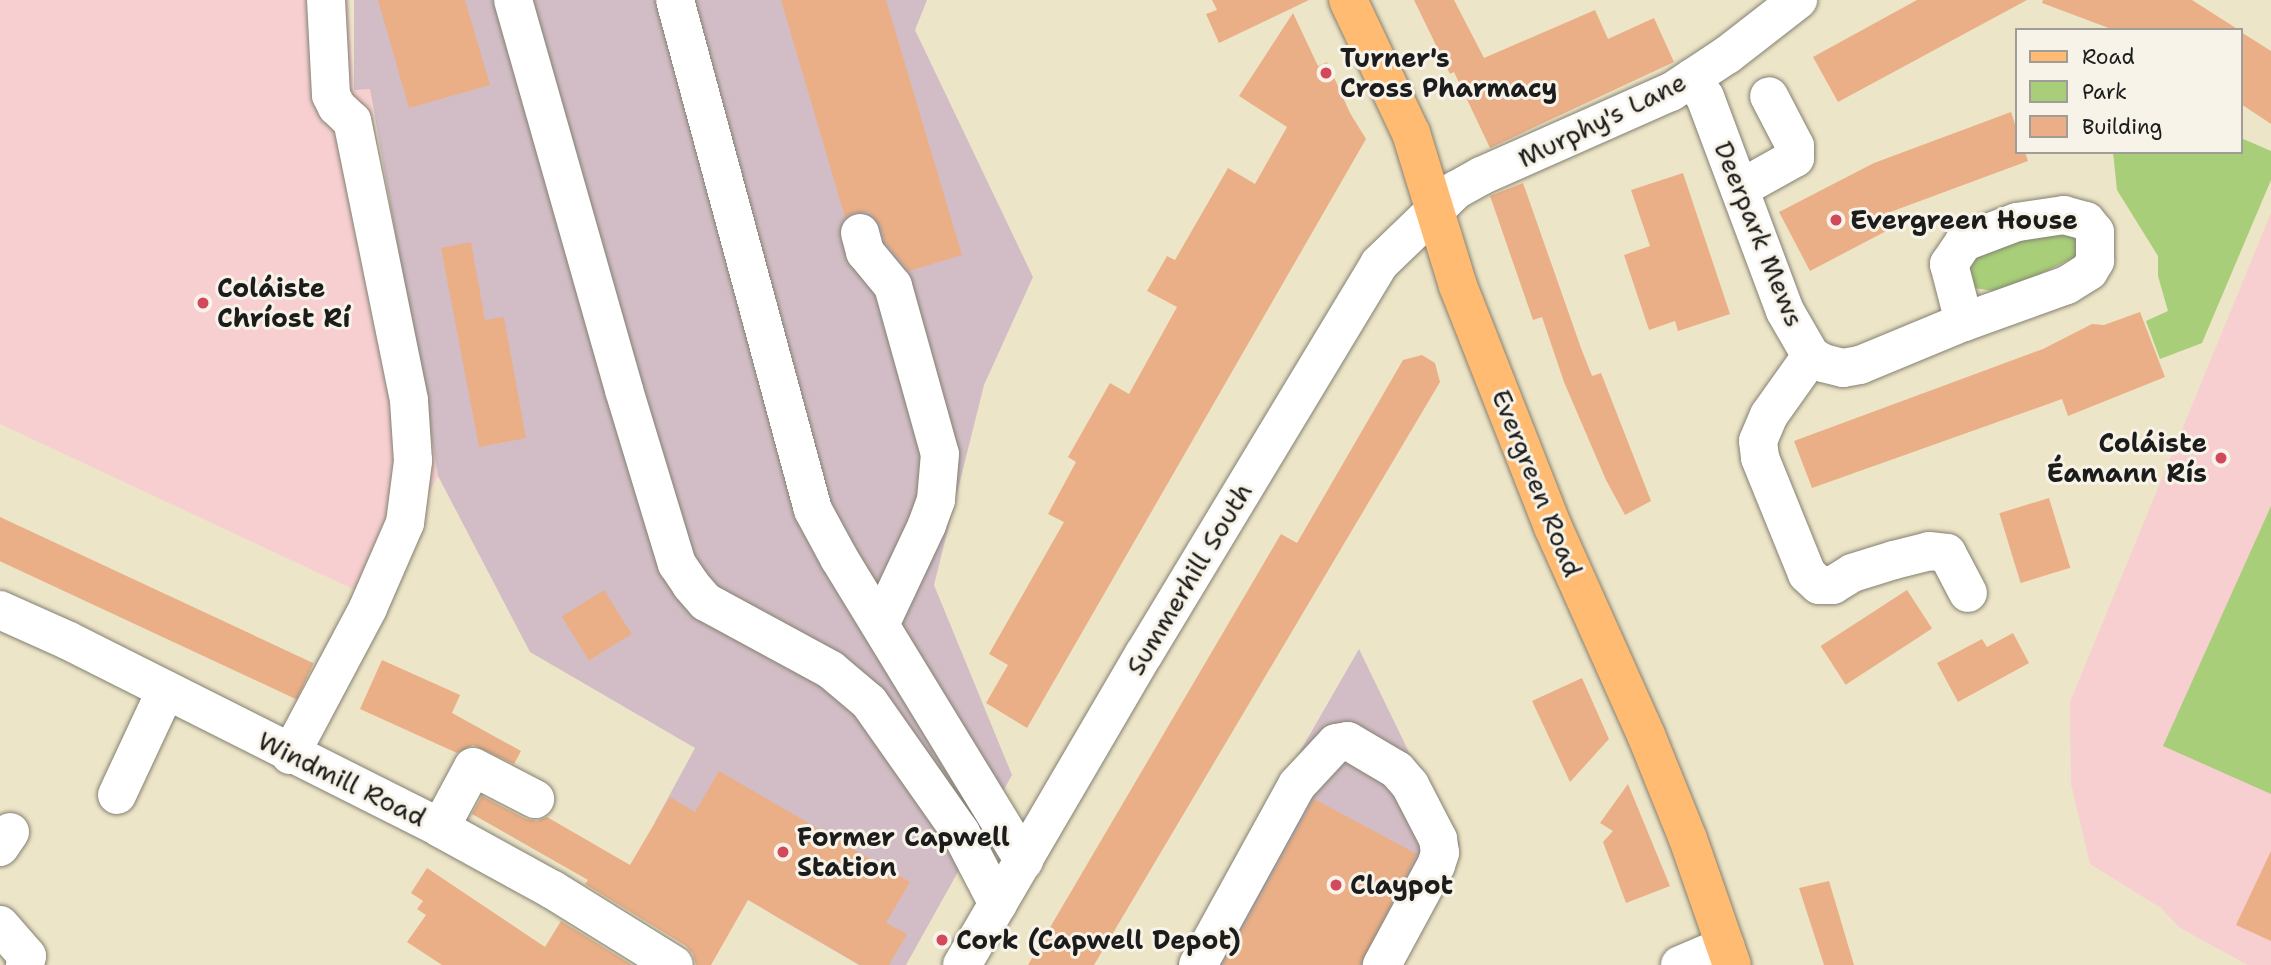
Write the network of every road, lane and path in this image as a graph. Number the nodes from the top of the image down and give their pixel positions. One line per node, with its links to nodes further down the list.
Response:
1 (326, 0): 17 (street)
2 (513, 0): 22 (street)
3 (675, 0): 15 (street)
4 (1348, 0): 9 (main road, Evergreen Road)
5 (1797, 0): 6 (street, Murphy's Lane)
6 (1692, 78): 8 (street, Deerpark Mews); 9 (street, Murphy's Lane)
7 (1769, 96): 8 (street)
8 (1741, 188): 12 (street, Deerpark Mews)
9 (1435, 207): 21 (street, Summerhill South); 24 (main road, Evergreen Road)
10 (860, 233): 15 (street)
11 (1964, 322): 12 (street, Deerpark Mews)
12 (1811, 356): 13 (street)
13 (1968, 593)
14 (0, 610): 16 (street, Windmill Road)
15 (880, 625): 21 (street)
16 (166, 690): 17 (street, Windmill Road); 18 (street)
17 (290, 755): 20 (street, Windmill Road)
18 (117, 795)
19 (535, 799): 20 (street)
20 (440, 828): 26 (street, Windmill Road)
21 (1024, 861): 22 (street, Summerhill South)
22 (998, 904): 27 (street, Summerhill South)
23 (0, 925): 25 (street)
24 (1729, 955): 30 (street)
25 (25, 965)
26 (674, 965)
27 (962, 965)
28 (1198, 965): 29 (street)
29 (1382, 965)
30 (1679, 965)

